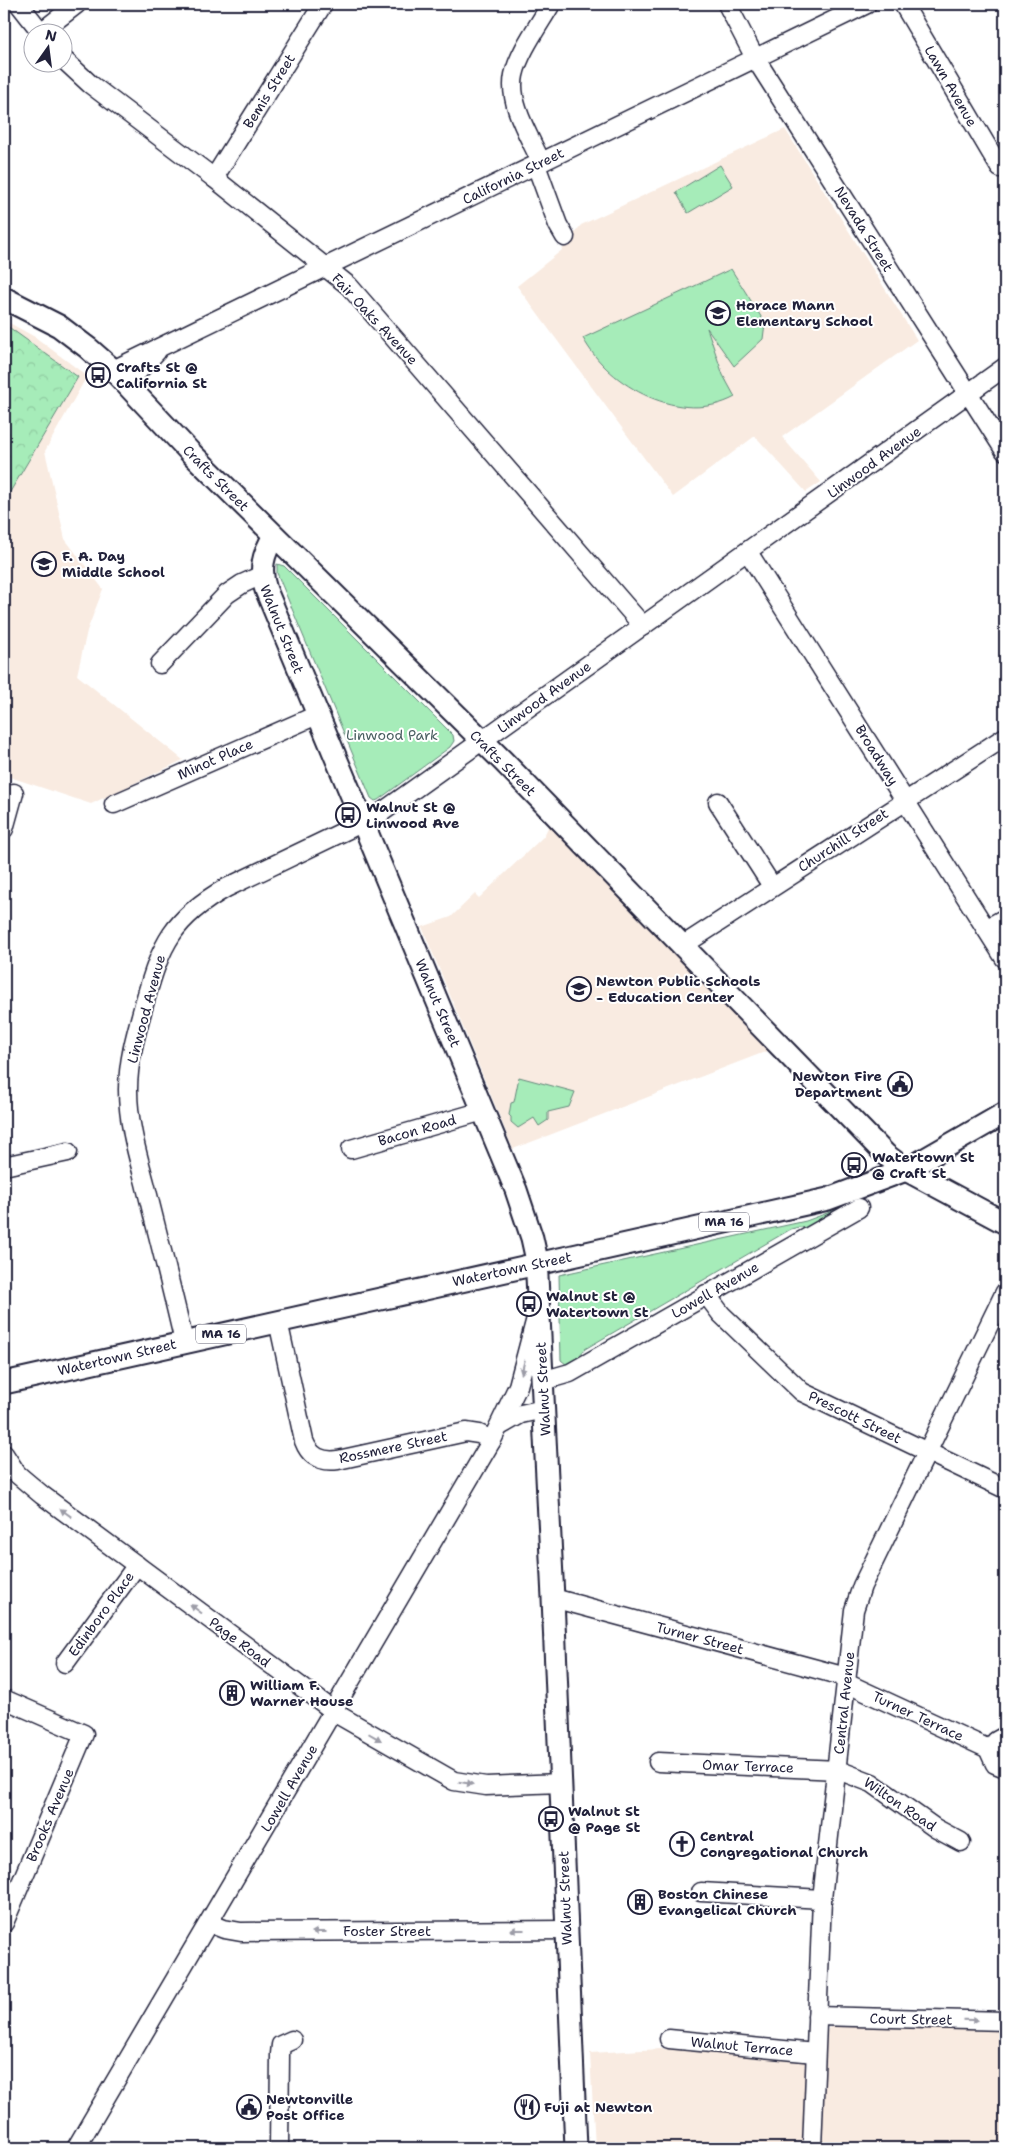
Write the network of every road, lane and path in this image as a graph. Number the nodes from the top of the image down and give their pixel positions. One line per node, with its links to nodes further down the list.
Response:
1 (19, 4): 8 (street)
2 (77, 4): 9 (street)
3 (322, 4): 14 (street, Bemis Street)
4 (551, 4): 12 (street)
5 (727, 4): 10 (street, Nevada Street)
6 (867, 4): 10 (street, California Street)
7 (903, 4): 13 (street, Lawn Avenue)
8 (33, 22)
9 (54, 22)
10 (755, 58): 12 (street, California Street); 20 (street, Nevada Street)
11 (72, 67): 14 (street, Fair Oaks Avenue)
12 (539, 164): 15 (street); 16 (street, California Street)
13 (1000, 168)
14 (214, 178): 16 (street, Fair Oaks Avenue)
15 (565, 237)
16 (327, 267): 19 (street, California Street); 25 (street, Fair Oaks Avenue)
17 (4, 298): 19 (main road, Crafts Street)
18 (1005, 367): 20 (street, Linwood Avenue)
19 (120, 377): 22 (main road, Crafts Street)
20 (968, 393): 21 (street, Nevada Street); 23 (street, Linwood Avenue)
21 (1005, 451)
22 (274, 536): 24 (main road, Walnut Street); 29 (main road, Crafts Street)
23 (748, 552): 25 (street, Linwood Avenue); 31 (street, Broadway)
24 (262, 575): 26 (street); 27 (main road, Walnut Street)
25 (643, 626): 29 (street, Linwood Avenue)
26 (160, 664)
27 (317, 715): 33 (street, Minot Place); 34 (main road, Walnut Street)
28 (1005, 737): 31 (street, Churchill Street)
29 (482, 742): 34 (street, Linwood Avenue); 39 (main road, Crafts Street)
30 (14, 792): 35 (street)
31 (905, 801): 36 (street, Churchill Street); 38 (street, Broadway)
32 (718, 802): 36 (street)
33 (114, 804)
34 (362, 824): 41 (main road, Walnut Street); 54 (street, Linwood Avenue)
35 (4, 829)
36 (772, 886): 39 (street, Churchill Street)
37 (1005, 918): 38 (street)
38 (986, 929): 40 (street, Broadway)
39 (682, 946): 46 (main road, Crafts Street)
40 (1005, 959)
41 (484, 1111): 43 (street, Bacon Road); 49 (main road, Walnut Street)
42 (1005, 1113): 46 (main road, Watertown Street / MA 16)
43 (351, 1149)
44 (68, 1152): 45 (street)
45 (4, 1166)
46 (906, 1170): 48 (main road, Crafts Street); 49 (main road, Watertown Street / MA 16)
47 (859, 1208): 51 (street, Lowell Avenue)
48 (1005, 1223)
49 (536, 1264): 52 (main road, Walnut Street); 53 (main road, Watertown Street / MA 16)
50 (1005, 1292): 59 (street, Central Avenue)
51 (706, 1294): 55 (street, Lowell Avenue); 59 (street, Prescott Street)
52 (539, 1303): 55 (main road, Walnut Street); 58 (street, Lowell Avenue, one-way to 58)
53 (278, 1321): 54 (main road, Watertown Street / MA 16); 58 (street, Rossmere Street)
54 (184, 1342): 56 (main road, Watertown Street / MA 16)
55 (542, 1381): 57 (main road, Walnut Street)
56 (4, 1383)
57 (544, 1410): 58 (street); 63 (main road, Walnut Street)
58 (496, 1433): 67 (street, Lowell Avenue)
59 (928, 1452): 61 (street, Prescott Street); 65 (street, Central Avenue)
60 (4, 1454): 62 (street, Page Road, one-way to 60)
61 (1005, 1489)
62 (137, 1565): 64 (street, Edinboro Place); 67 (street, Page Road, one-way to 62)
63 (554, 1598): 65 (street, Turner Street); 73 (main road, Walnut Street)
64 (65, 1664)
65 (846, 1680): 69 (street, Turner Terrace); 72 (street, Central Avenue)
66 (4, 1699): 77 (street, Brooks Avenue)
67 (334, 1711): 73 (street, Page Road, one-way to 73); 78 (street, Lowell Avenue)
68 (1005, 1736): 69 (street)
69 (991, 1750): 71 (street, Turner Terrace)
70 (658, 1762): 72 (street, Omar Terrace)
71 (1005, 1768)
72 (838, 1770): 74 (street, Wilton Road); 76 (street, Central Avenue)
73 (561, 1782): 79 (main road, Walnut Street)
74 (961, 1842)
75 (701, 1892): 76 (street)
76 (822, 1899): 80 (street, Central Avenue)
77 (4, 1923)
78 (209, 1923): 79 (street, Foster Street, one-way to 78); 85 (street, Lowell Avenue)
79 (566, 1930): 87 (main road, Walnut Street)
80 (817, 2016): 81 (street, Court Street, one-way to 81); 84 (street, Central Avenue)
81 (1005, 2021)
82 (669, 2039): 84 (street, Walnut Terrace)
83 (292, 2040): 86 (street)
84 (815, 2053): 88 (street, Central Avenue)
85 (76, 2148)
86 (279, 2148)
87 (576, 2148)
88 (812, 2148)

